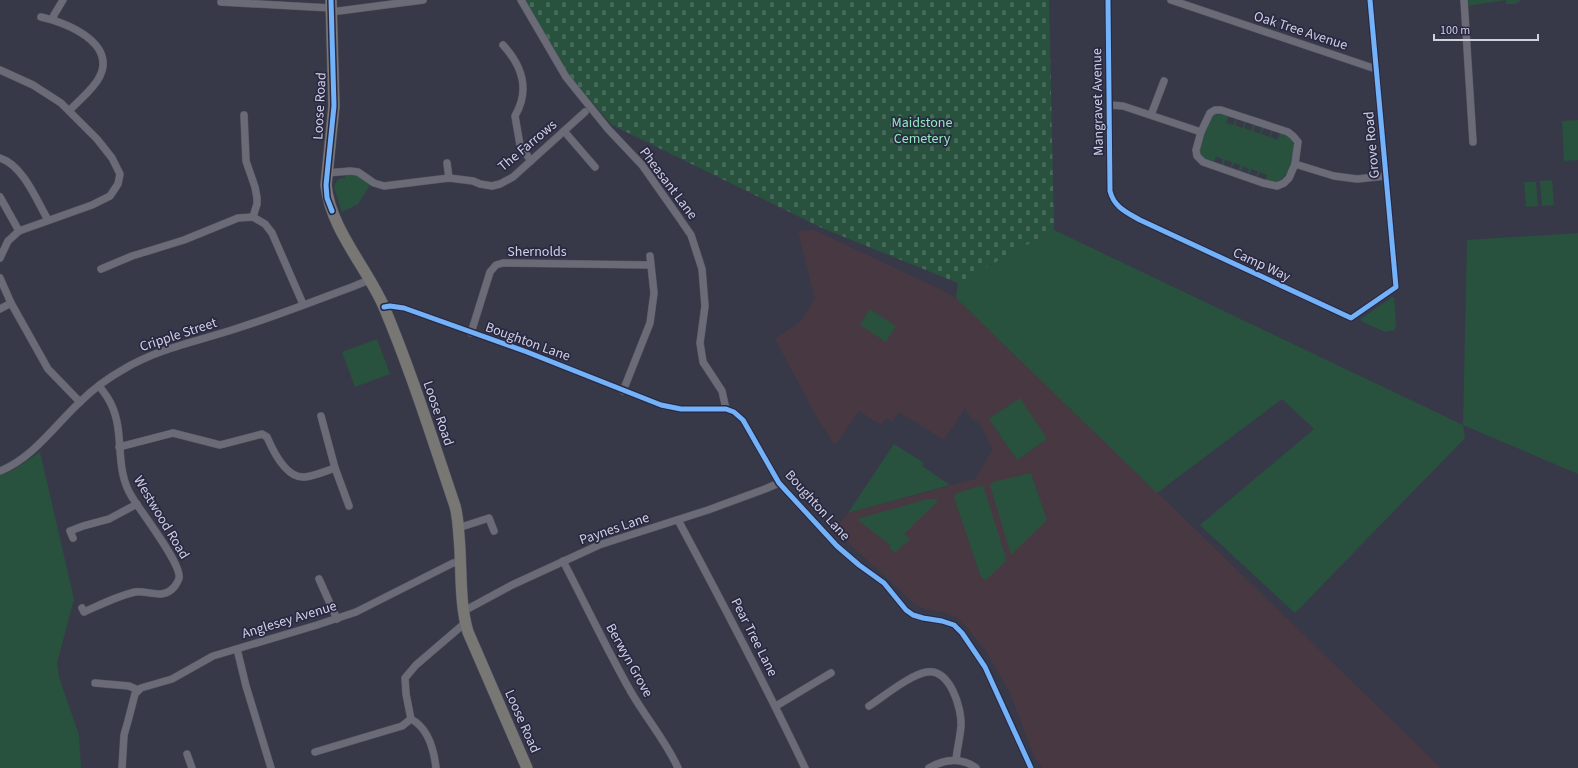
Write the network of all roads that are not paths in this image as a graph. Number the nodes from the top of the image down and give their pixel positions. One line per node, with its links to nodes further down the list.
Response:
1 (423, 0): 9 (street)
2 (520, 0): 57 (street, Pheasant Lane)
3 (1108, 0): 17 (street, Mangravet Avenue)
4 (1171, 0): 14 (street, Oak Tree Avenue)
5 (1370, 0): 14 (street, Grove Road)
6 (1464, 0): 24 (street)
7 (59, 1): 12 (street)
8 (220, 2): 10 (street)
9 (400, 2): 10 (street)
10 (331, 7): 30 (highway, Loose Road)
11 (41, 17): 12 (street)
12 (53, 19): 18 (street)
13 (503, 45): 26 (street)
14 (1376, 69): 31 (street, Grove Road)
15 (0, 70): 18 (street)
16 (1164, 81): 21 (street)
17 (1110, 105): 21 (street); 34 (street, Mangravet Avenue)
18 (70, 110): 36 (street)
19 (585, 112): 22 (street, The Farrows)
20 (244, 115): 35 (street)
21 (1151, 115): 23 (street)
22 (564, 131): 26 (street, The Farrows); 29 (street)
23 (1201, 132): 28 (street); 28 (street)
24 (1473, 142)
25 (0, 158): 36 (street)
26 (531, 161): 32 (street, The Farrows)
27 (447, 162): 32 (street)
28 (1295, 164): 31 (street)
29 (595, 167)
30 (327, 173): 32 (street, The Farrows); 47 (highway, Loose Road)
31 (1386, 176): 48 (street, Grove Road)
32 (448, 178)
33 (0, 197): 37 (street)
34 (1115, 204): 48 (street, Camp Way)
35 (253, 217): 38 (street); 50 (street)
36 (48, 220): 37 (street)
37 (19, 231): 41 (street)
38 (200, 233): 39 (street); 42 (street)
39 (203, 240)
40 (650, 256): 43 (street)
41 (0, 258)
42 (116, 263): 44 (street); 45 (street)
43 (650, 265): 53 (street, Shernolds); 55 (street)
44 (100, 269)
45 (120, 270)
46 (0, 278): 49 (street)
47 (369, 280): 50 (street, Cripple Street); 51 (highway, Loose Road)
48 (1396, 287)
49 (11, 303): 52 (street); 56 (street)
50 (303, 304): 54 (street, Cripple Street)
51 (384, 307): 53 (street, Boughton Lane); 66 (highway, Loose Road)
52 (0, 309)
53 (471, 332): 55 (street, Boughton Lane)
54 (99, 386): 56 (street, Cripple Street); 59 (street, Westwood Road)
55 (623, 391): 57 (street, Boughton Lane)
56 (80, 402): 61 (street, Cripple Street)
57 (726, 408): 62 (street, Boughton Lane)
58 (321, 416): 60 (street)
59 (119, 447): 60 (street); 63 (street, Westwood Road)
60 (335, 468): 64 (street)
61 (0, 470)
62 (779, 483): 65 (street, Paynes Lane); 94 (street, Boughton Lane)
63 (137, 504): 68 (street); 72 (street, Westwood Road)
64 (349, 506)
65 (678, 520): 69 (street, Paynes Lane); 79 (street, Pear Tree Lane)
66 (458, 528): 67 (street); 70 (highway, Loose Road)
67 (494, 531)
68 (72, 535)
69 (564, 561): 73 (street, Paynes Lane); 90 (street, Berwyn Grove)
70 (461, 562): 73 (highway, Loose Road); 74 (street, Anglesey Avenue)
71 (320, 579): 74 (street)
72 (77, 617)
73 (463, 617): 81 (street, Paynes Lane); 89 (highway, Loose Road)
74 (337, 619): 75 (street, Anglesey Avenue)
75 (237, 649): 78 (street); 87 (street, Anglesey Avenue)
76 (831, 673): 79 (street)
77 (94, 683): 78 (street)
78 (138, 690): 85 (street)
79 (776, 706): 91 (street, Pear Tree Lane)
80 (868, 706): 84 (street)
81 (411, 719): 82 (street); 88 (street)
82 (315, 752)
83 (187, 754): 86 (street)
84 (956, 760): 92 (street); 93 (street)
85 (122, 768)
86 (192, 768)
87 (271, 768)
88 (436, 768)
89 (527, 768)
90 (678, 768)
91 (805, 768)
92 (929, 768)
93 (976, 768)
94 (1031, 768)

